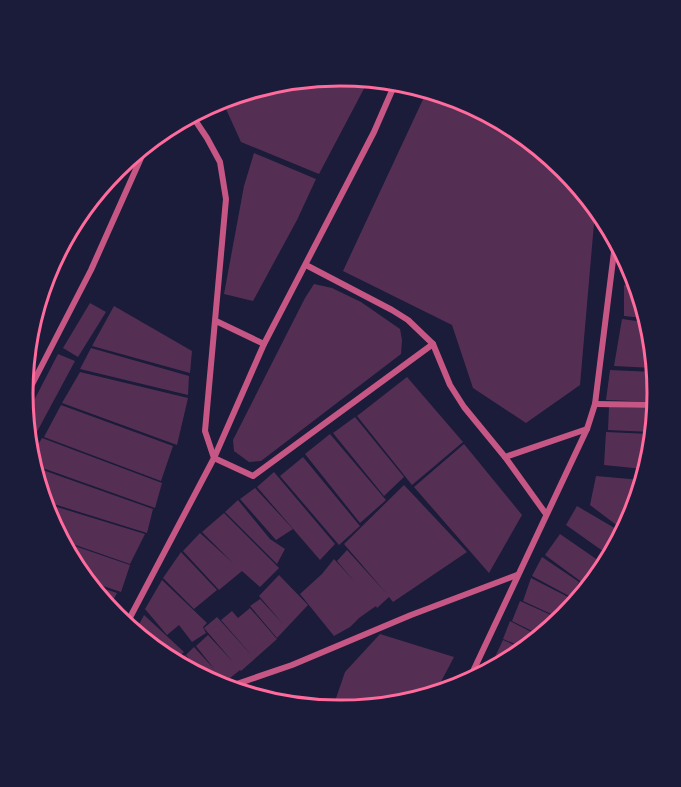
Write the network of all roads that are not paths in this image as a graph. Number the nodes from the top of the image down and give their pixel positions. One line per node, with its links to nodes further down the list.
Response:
1 (392, 91): 5 (street)
2 (196, 122): 6 (street)
3 (140, 161): 9 (street)
4 (614, 253): 10 (street)
5 (306, 265): 7 (street); 8 (street)
6 (216, 321): 7 (street); 14 (street)
7 (264, 344): 14 (street)
8 (433, 344): 13 (street); 14 (street)
9 (34, 381)
10 (595, 404): 11 (street); 12 (street)
11 (647, 405)
12 (587, 429): 13 (street); 15 (street)
13 (505, 457): 15 (street)
14 (214, 458): 17 (street)
15 (546, 514): 16 (street)
16 (517, 575): 18 (street); 19 (street)
17 (130, 617)
18 (473, 671)
19 (238, 684)

